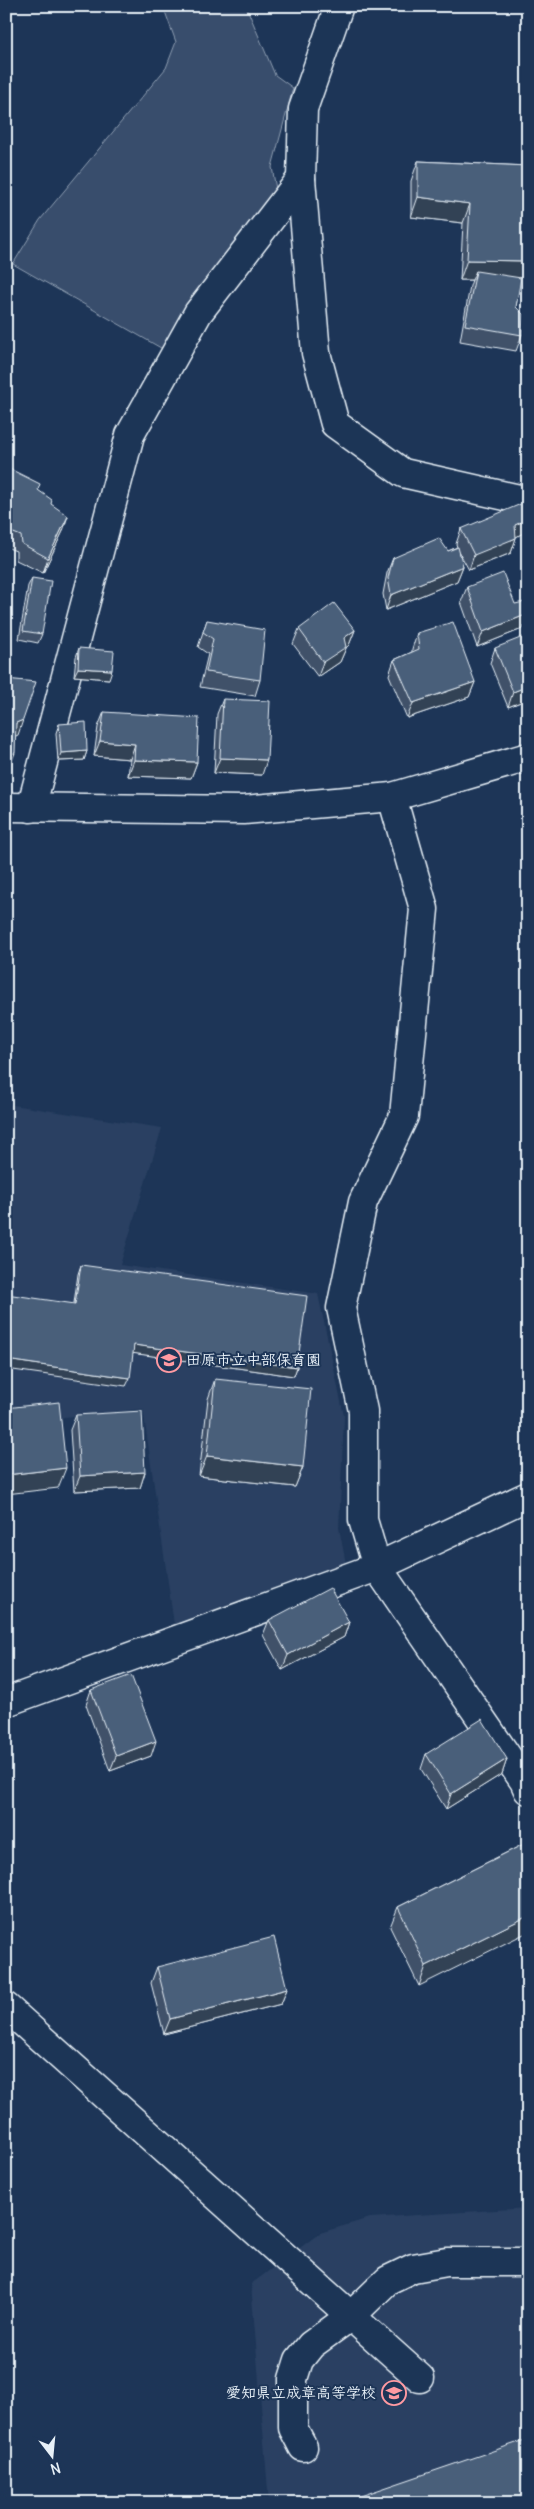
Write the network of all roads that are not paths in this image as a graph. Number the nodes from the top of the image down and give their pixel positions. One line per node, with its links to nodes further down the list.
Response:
1 (339, 6): 2 (street)
2 (301, 179): 3 (street); 6 (street)
3 (528, 501)
4 (528, 757): 5 (street)
5 (392, 797): 6 (street); 8 (street)
6 (19, 807)
7 (528, 1496): 8 (street)
8 (377, 1567): 9 (street); 10 (street)
9 (6, 1702)
10 (528, 1790)
11 (6, 2007): 13 (street)
12 (528, 2262): 13 (street)
13 (351, 2316): 14 (street); 15 (street)
14 (420, 2378)
15 (303, 2447)

